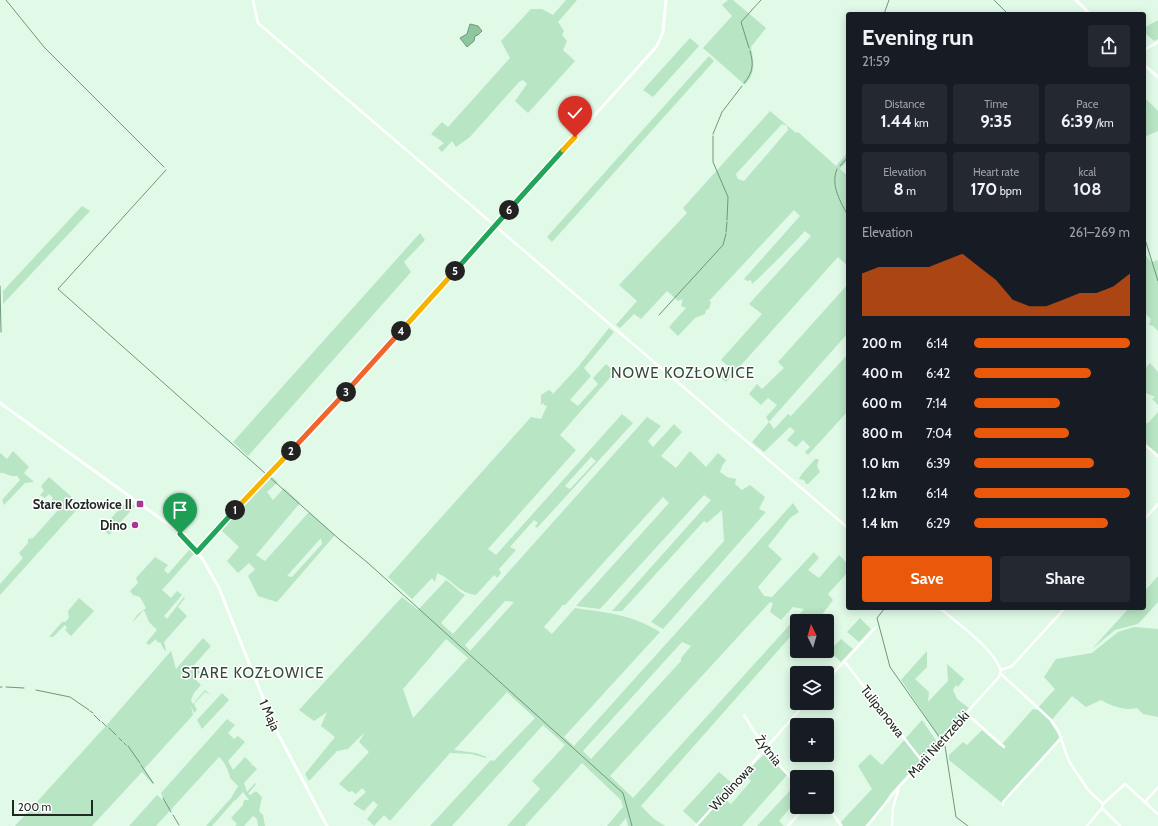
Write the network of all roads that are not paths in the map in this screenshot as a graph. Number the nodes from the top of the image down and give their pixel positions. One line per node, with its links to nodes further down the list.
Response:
1 (253, 0): 9 (street)
2 (666, 0): 9 (street)
3 (1076, 0): 4 (street)
4 (1088, 12)
5 (1158, 42): 6 (street)
6 (1146, 49)
7 (1146, 67): 8 (street)
8 (1158, 77)
9 (496, 225): 15 (street); 16 (street)
10 (0, 403): 16 (street, 1 Maja)
11 (1146, 446): 12 (street)
12 (1158, 456)
13 (1158, 504): 14 (street)
14 (1146, 518)
15 (846, 526)
16 (197, 552): 40 (street, 1 Maja)
17 (942, 610): 22 (street)
18 (1063, 610): 22 (street)
19 (875, 628): 20 (street)
20 (844, 661): 21 (street); 29 (street, Tulipanowa)
21 (834, 672)
22 (1001, 672): 24 (street, Marii Nietrzebki); 26 (street)
23 (800, 710): 28 (street, Wiolinowa)
24 (966, 713): 27 (street); 29 (street, Marii Nietrzebki)
25 (744, 715): 28 (street, Żytnia)
26 (1062, 737): 34 (street); 35 (street)
27 (1004, 747)
28 (767, 748): 30 (street, Żytnia); 41 (street, Wiolinowa)
29 (922, 761): 31 (street, Marii Nietrzebki)
30 (790, 776)
31 (899, 787): 44 (street); 45 (street, Marii Nietrzebki)
32 (1158, 787): 33 (street)
33 (1145, 802): 35 (street); 39 (street)
34 (1004, 804)
35 (1103, 804): 36 (street)
36 (1102, 808): 46 (street); 47 (street)
37 (799, 814): 42 (street)
38 (833, 814): 43 (street)
39 (1158, 814)
40 (327, 826)
41 (696, 826)
42 (788, 826)
43 (841, 826)
44 (867, 826)
45 (892, 826)
46 (1087, 826)
47 (1120, 826)

